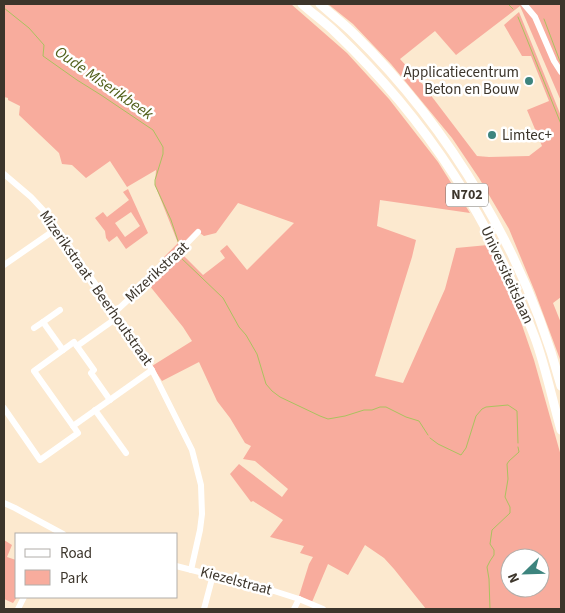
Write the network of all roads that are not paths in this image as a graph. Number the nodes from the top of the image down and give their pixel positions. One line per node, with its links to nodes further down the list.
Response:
1 (302, 4): 9 (highway, Universiteitslaan / N702)
2 (320, 4): 7 (highway, Universiteitslaan / N702)
3 (524, 4): 4 (street)
4 (561, 72)
5 (4, 174): 6 (street, Mizerikstraat - Beerhoutstraat)
6 (56, 229): 10 (street); 12 (street, Mizerikstraat - Beerhoutstraat)
7 (500, 231): 9 (street); 18 (highway, Universiteitslaan / N702)
8 (198, 232): 12 (street, Mizerikstraat)
9 (490, 235): 23 (highway, Universiteitslaan / N702)
10 (4, 265)
11 (60, 310): 13 (street)
12 (116, 314): 15 (street, Mizerikstraat); 17 (street, Mizerikstraat - Beerhoutstraat)
13 (43, 322): 14 (street); 16 (street)
14 (34, 328)
15 (76, 346): 16 (street, Mizerikstraat); 19 (street)
16 (63, 350): 22 (street)
17 (152, 370): 19 (street); 28 (street, Mizerikstraat - Beerhoutstraat)
18 (561, 386)
19 (110, 400): 21 (street)
20 (4, 408): 22 (street)
21 (95, 410): 22 (street); 24 (street)
22 (73, 426)
23 (561, 430)
24 (126, 453)
25 (4, 504): 26 (street)
26 (54, 532)
27 (178, 567): 28 (street, Kiezelstraat)
28 (191, 570): 29 (street, Kiezelstraat)
29 (212, 575): 30 (street, Kiezelstraat); 31 (street)
30 (299, 599): 32 (street); 33 (street, Kiezelstraat)
31 (204, 609)
32 (294, 609)
33 (323, 609)

